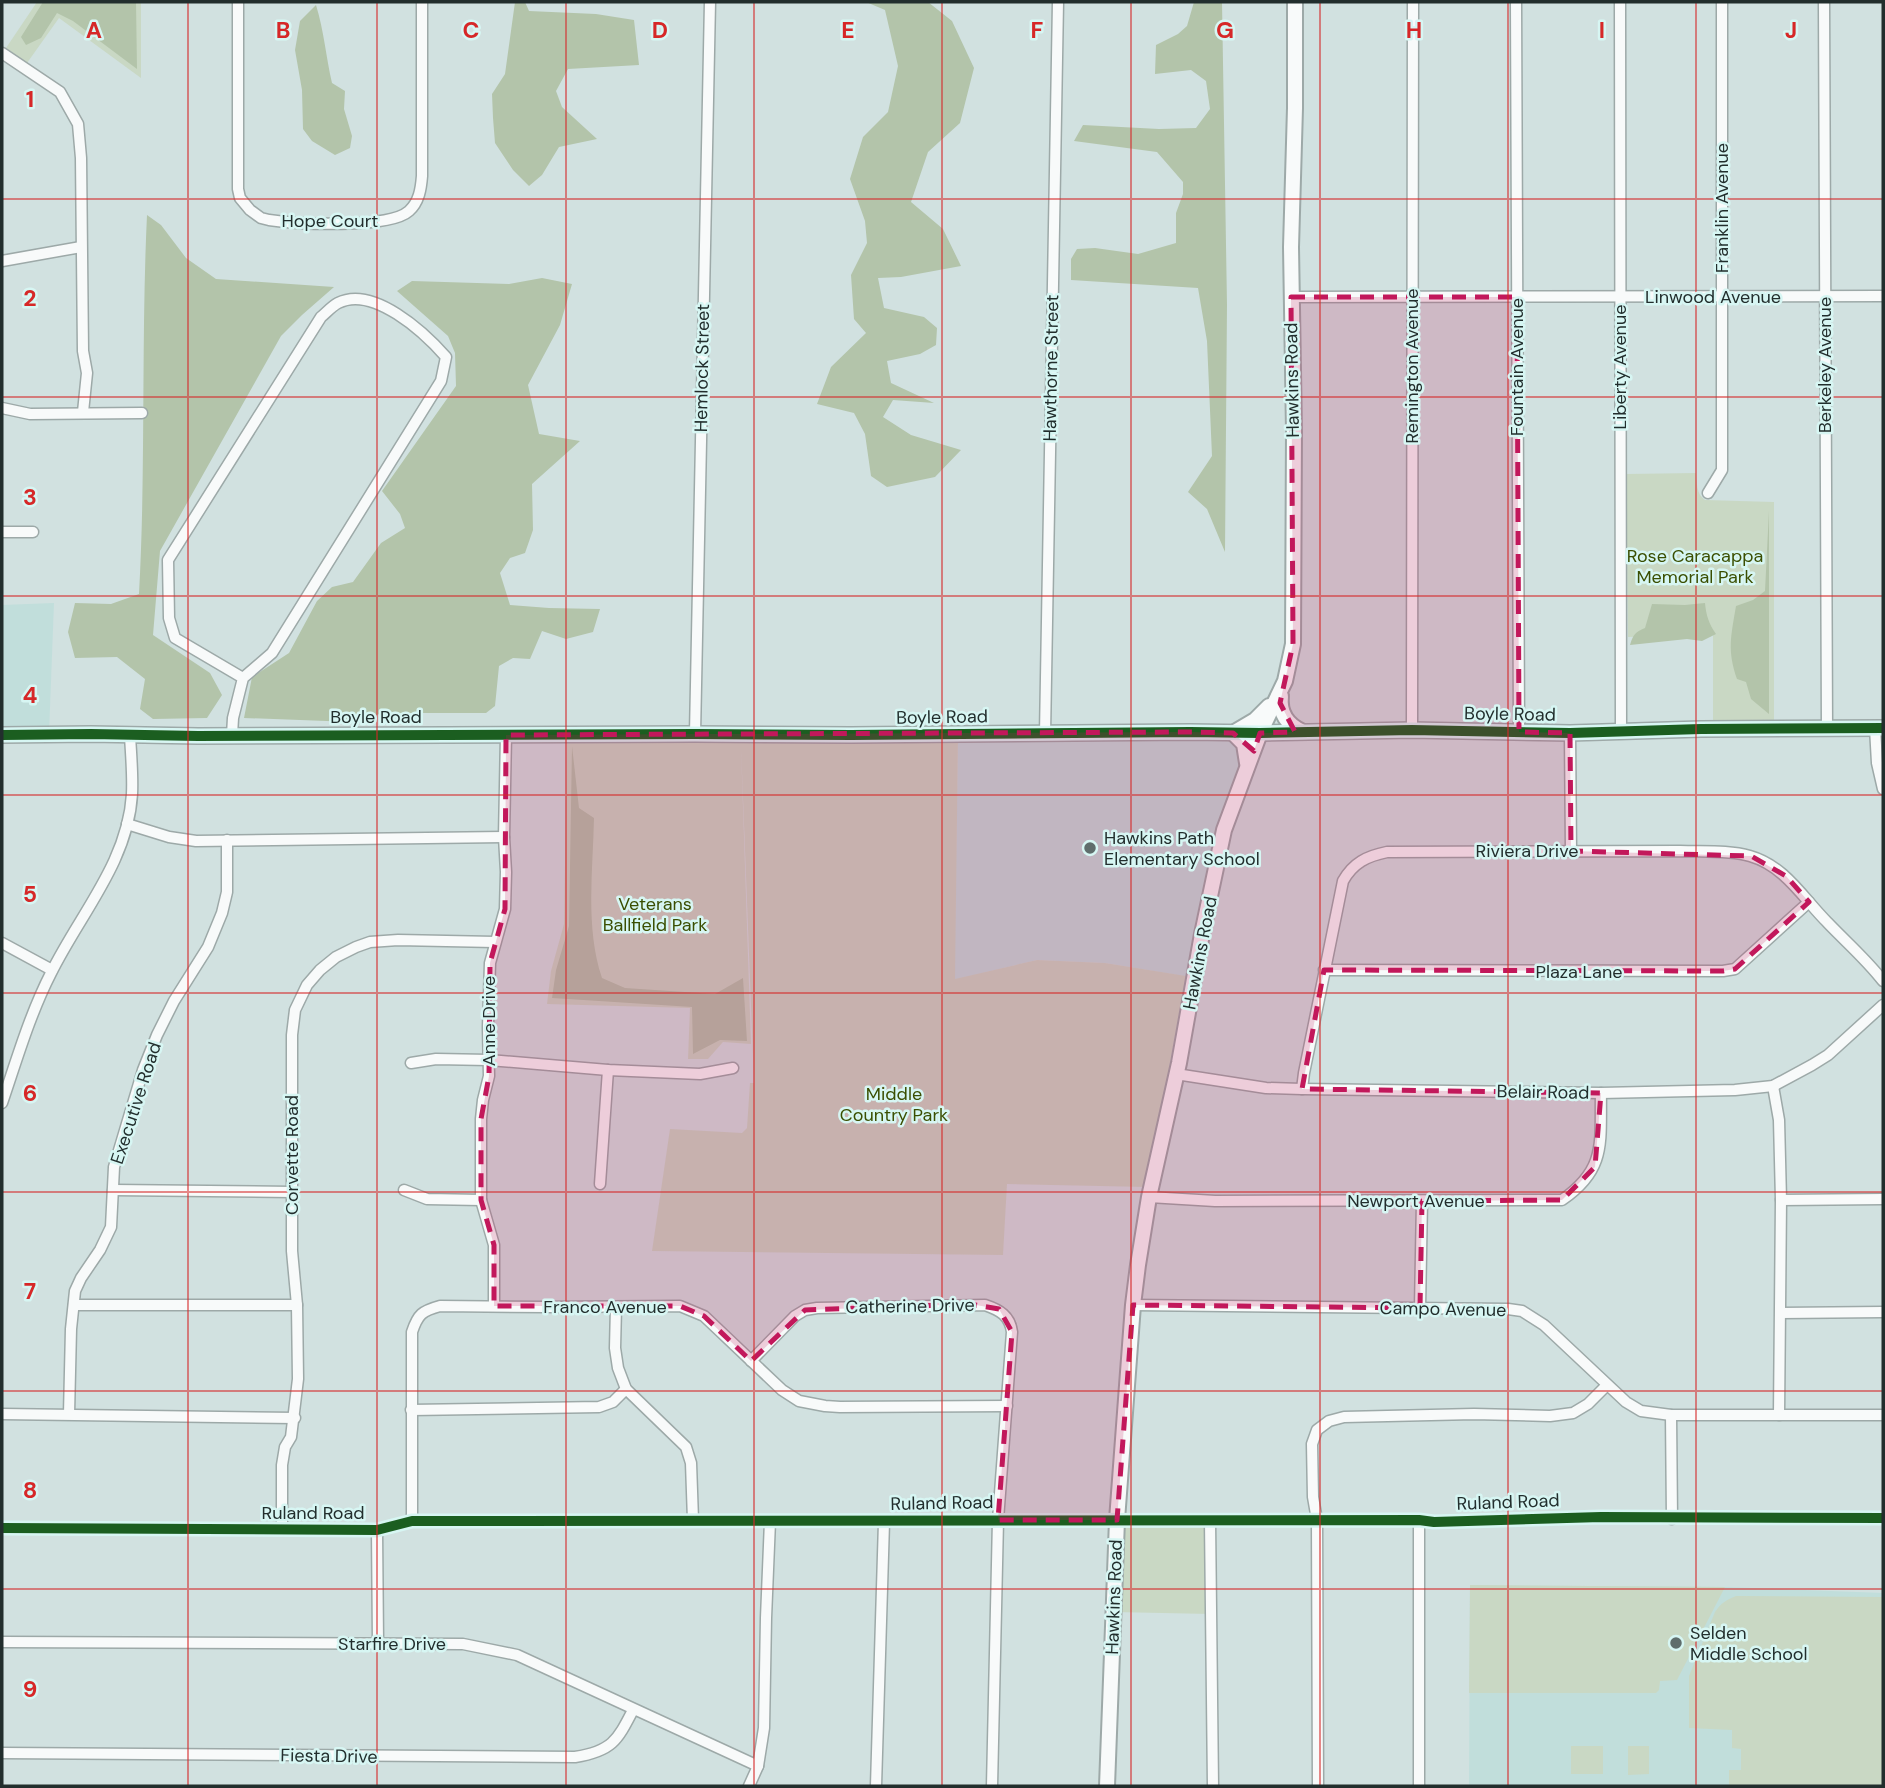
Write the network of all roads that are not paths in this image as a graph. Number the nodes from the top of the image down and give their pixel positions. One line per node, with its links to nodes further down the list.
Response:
1 (238, 2): 2 (street, Hope Court)
2 (422, 2)
3 (710, 2): 38 (street, Hemlock Street)
4 (1058, 2): 39 (street, Hawthorne Street)
5 (1295, 2): 17 (street, Hawkins Road)
6 (1413, 2): 14 (street, Remington Avenue)
7 (1516, 2): 18 (street, Fountain Avenue)
8 (1620, 2): 19 (street, Liberty Avenue)
9 (1722, 2): 20 (street, Franklin Avenue)
10 (1824, 2): 15 (street, Berkeley Avenue)
11 (2, 52): 12 (street)
12 (81, 247): 13 (street); 22 (street)
13 (2, 261)
14 (1412, 296): 17 (street, Linwood Avenue); 18 (street, Linwood Avenue); 31 (street, Remington Avenue)
15 (1825, 296): 16 (street, Linwood Avenue); 20 (street, Linwood Avenue); 30 (street, Berkeley Avenue)
16 (1883, 296)
17 (1291, 297): 28 (street, Hawkins Road)
18 (1517, 297): 19 (street, Linwood Avenue); 33 (street, Fountain Avenue)
19 (1620, 297): 20 (street, Linwood Avenue); 34 (street, Liberty Avenue)
20 (1722, 297): 24 (street, Franklin Avenue)
21 (2, 408): 22 (street)
22 (83, 412): 23 (street)
23 (142, 414)
24 (1708, 493)
25 (2, 532): 26 (street)
26 (33, 532)
27 (243, 678): 27 (street); 42 (street)
28 (1281, 692): 32 (street); 35 (street); 36 (street, Hawkins Road)
29 (1879, 728): 30 (street, Boyle Road); 45 (street)
30 (1827, 729): 34 (street, Boyle Road)
31 (1412, 730): 32 (street, Boyle Road); 33 (street, Boyle Road)
32 (1304, 732): 36 (street, Boyle Road)
33 (1519, 732): 37 (street, Boyle Road)
34 (1621, 732): 37 (street, Boyle Road)
35 (1233, 733): 36 (street, Boyle Road); 39 (street, Boyle Road); 44 (street)
36 (1260, 733): 44 (street, Hawkins Road)
37 (1570, 733): 49 (street)
38 (695, 734): 39 (street, Boyle Road); 43 (street, Boyle Road)
39 (1045, 734)
40 (2, 735): 41 (street, Boyle Road)
41 (130, 735): 42 (street, Boyle Road); 46 (street)
42 (232, 735): 43 (street, Boyle Road)
43 (506, 735): 47 (street, Anne Drive)
44 (1246, 770): 61 (street, Hawkins Road)
45 (1883, 789)
46 (127, 824): 48 (street); 53 (street)
47 (504, 837): 48 (street); 51 (street, Anne Drive)
48 (227, 840): 67 (street, Executive Road)
49 (1571, 851): 50 (street, Riviera Drive); 54 (street, Riviera Drive)
50 (1809, 902): 54 (street, Plaza Lane); 55 (street, Riviera Drive)
51 (495, 942): 57 (street, Anne Drive); 69 (street, Corvette Road)
52 (2, 943): 53 (street)
53 (52, 970): 65 (street)
54 (1324, 970): 63 (street, Riviera Drive)
55 (1883, 981)
56 (1883, 1006): 62 (street, Belair Road)
57 (489, 1060): 58 (street); 60 (street); 72 (street, Anne Drive)
58 (411, 1063)
59 (733, 1068): 60 (street)
60 (608, 1070): 66 (street)
61 (1176, 1074): 63 (street, Belair Road); 70 (street, Hawkins Road)
62 (1773, 1086): 64 (street, Belair Road); 73 (street)
63 (1303, 1089): 64 (street, Belair Road)
64 (1601, 1093): 74 (street, Newport Avenue)
65 (2, 1103)
66 (600, 1184)
67 (113, 1190): 69 (street); 77 (street, Executive Road)
68 (404, 1190): 72 (street)
69 (292, 1192): 75 (street, Corvette Road)
70 (1149, 1197): 74 (street, Newport Avenue); 76 (street, Hawkins Road)
71 (1883, 1199): 73 (street)
72 (481, 1200): 78 (street, Anne Drive)
73 (1781, 1200): 82 (street)
74 (1422, 1201): 80 (street)
75 (297, 1305): 77 (street); 93 (street, Corvette Road)
76 (1133, 1305): 80 (street, Campo Avenue); 98 (street, Hawkins Road)
77 (74, 1306): 89 (street, Executive Road)
78 (494, 1306): 79 (street, Franco Avenue); 87 (street, Franco Avenue)
79 (616, 1307): 83 (street, Franco Avenue); 85 (street)
80 (1420, 1308): 84 (street, Campo Avenue)
81 (1883, 1312): 82 (street)
82 (1781, 1313): 91 (street)
83 (751, 1361): 86 (street, Franco Avenue); 86 (street, Catherine Drive)
84 (1607, 1384): 90 (street, Campo Avenue); 99 (street)
85 (626, 1389): 87 (street); 96 (street)
86 (1007, 1406): 97 (street, Catherine Drive)
87 (411, 1410): 101 (street, Franco Avenue)
88 (2, 1414): 89 (street)
89 (69, 1414): 93 (street)
90 (1671, 1415): 91 (street, Campo Avenue); 95 (street)
91 (1779, 1415): 92 (street, Campo Avenue)
92 (1883, 1415)
93 (295, 1418): 106 (street, Corvette Road)
94 (1883, 1518): 95 (street, Ruland Road)
95 (1672, 1519): 100 (street, Ruland Road)
96 (693, 1520): 101 (street, Ruland Road); 102 (street, Ruland Road)
97 (998, 1520): 98 (street, Ruland Road); 104 (street, Ruland Road); 115 (street, Catherine Drive)
98 (1117, 1520): 103 (street, Ruland Road); 116 (street, Hawkins Road)
99 (1317, 1520): 100 (street, Ruland Road); 103 (street, Ruland Road); 118 (street)
100 (1419, 1520): 119 (street)
101 (412, 1521): 107 (street, Ruland Road)
102 (770, 1521): 104 (street, Ruland Road); 112 (street)
103 (1210, 1521): 117 (street)
104 (884, 1522): 114 (street)
105 (2, 1528): 106 (street, Ruland Road)
106 (282, 1529): 107 (street, Ruland Road)
107 (377, 1531): 109 (street)
108 (2, 1642): 109 (street, Starfire Drive)
109 (378, 1643): 110 (street, Starfire Drive)
110 (633, 1710): 111 (street, Fiesta Drive); 112 (street, Starfire Drive)
111 (2, 1753)
112 (758, 1766): 113 (street)
113 (749, 1786)
114 (876, 1786)
115 (992, 1786)
116 (1107, 1786)
117 (1213, 1786)
118 (1318, 1786)
119 (1419, 1786)

